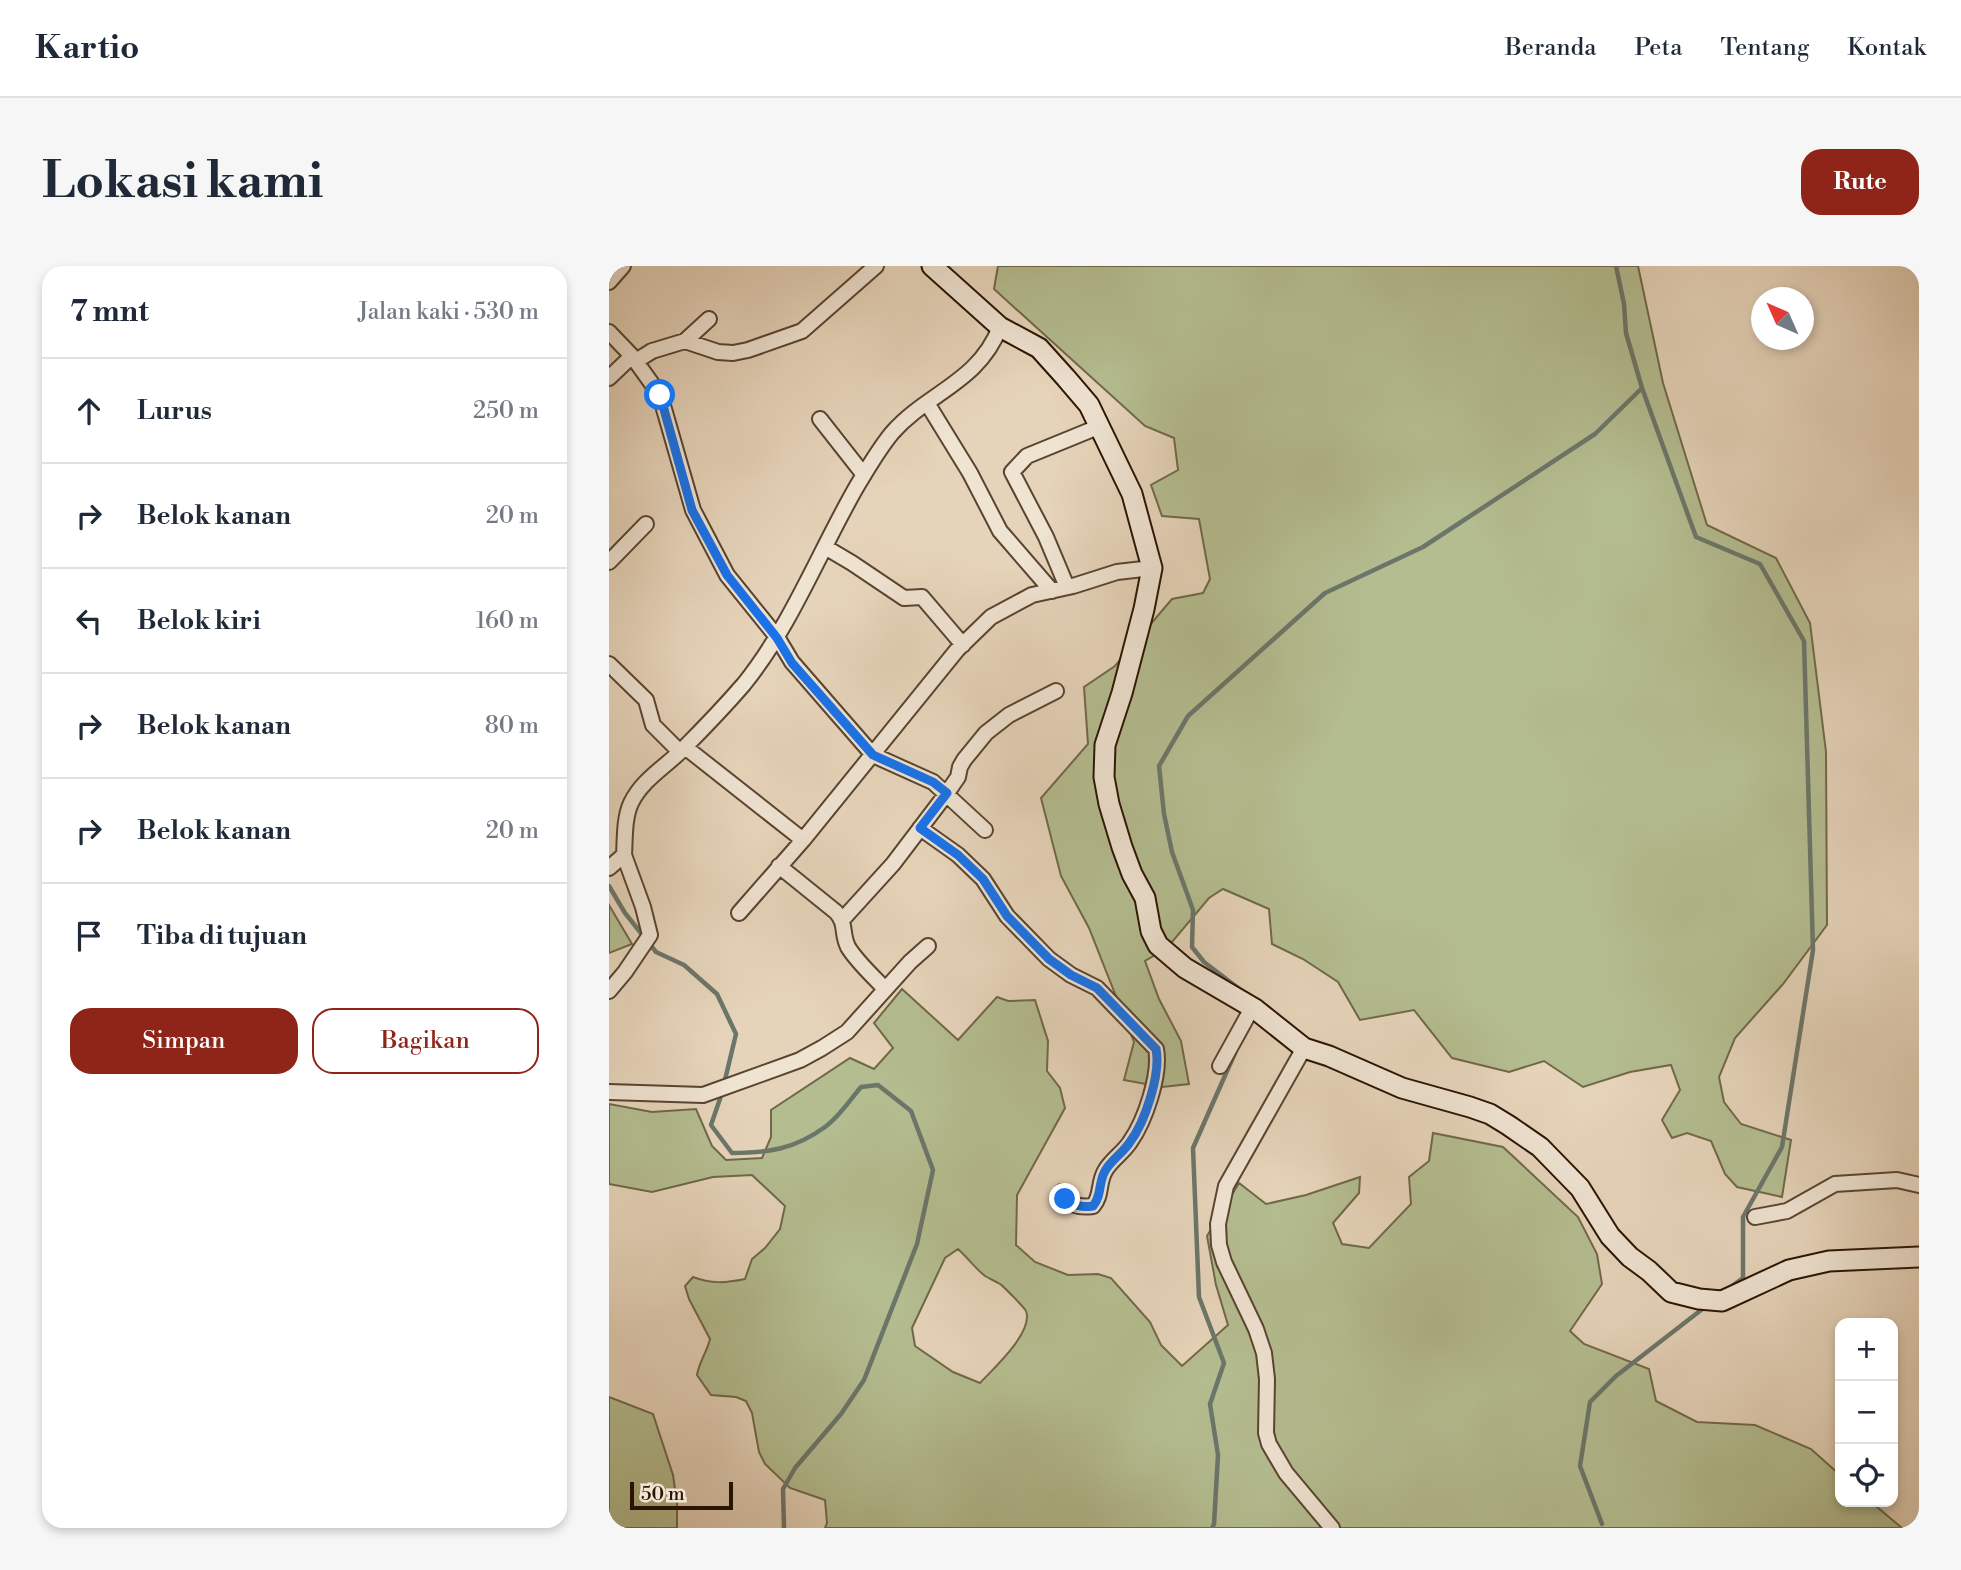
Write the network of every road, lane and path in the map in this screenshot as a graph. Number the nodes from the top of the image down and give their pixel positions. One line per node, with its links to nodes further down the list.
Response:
1 (623, 266): 4 (street)
2 (876, 266): 8 (street)
3 (932, 266): 6 (street)
4 (609, 282)
5 (709, 318): 8 (street)
6 (1000, 327): 11 (street); 13 (street)
7 (609, 332): 9 (street)
8 (685, 341): 9 (street)
9 (634, 359): 10 (street); 21 (street)
10 (609, 378)
11 (927, 403): 14 (street); 20 (street)
12 (820, 419): 14 (street)
13 (1098, 427): 18 (street); 19 (street)
14 (864, 475): 16 (street)
15 (646, 524): 17 (street)
16 (825, 547): 21 (street); 22 (street)
17 (609, 562)
18 (1152, 568): 19 (street); 39 (street)
19 (1067, 587): 20 (street)
20 (1052, 590): 22 (street)
21 (777, 638): 25 (street); 26 (street)
22 (963, 645): 26 (street)
23 (609, 664): 25 (street)
24 (1056, 691): 27 (street)
25 (683, 749): 30 (street); 31 (street)
26 (873, 755): 27 (street); 30 (street)
27 (947, 793): 28 (street); 29 (street)
28 (920, 828): 35 (street); 44 (street)
29 (985, 830)
30 (803, 840): 32 (street)
31 (624, 855): 33 (street); 38 (street)
32 (779, 866): 34 (street); 35 (street)
33 (610, 867)
34 (739, 913)
35 (843, 919): 37 (street)
36 (928, 946): 37 (street)
37 (885, 989): 42 (street)
38 (609, 991)
39 (1257, 1011): 40 (street); 41 (street)
40 (1304, 1048): 46 (street); 47 (street)
41 (1220, 1066)
42 (609, 1091)
43 (1919, 1185): 45 (street)
44 (1062, 1192)
45 (1755, 1217)
46 (1919, 1257)
47 (1332, 1528)

